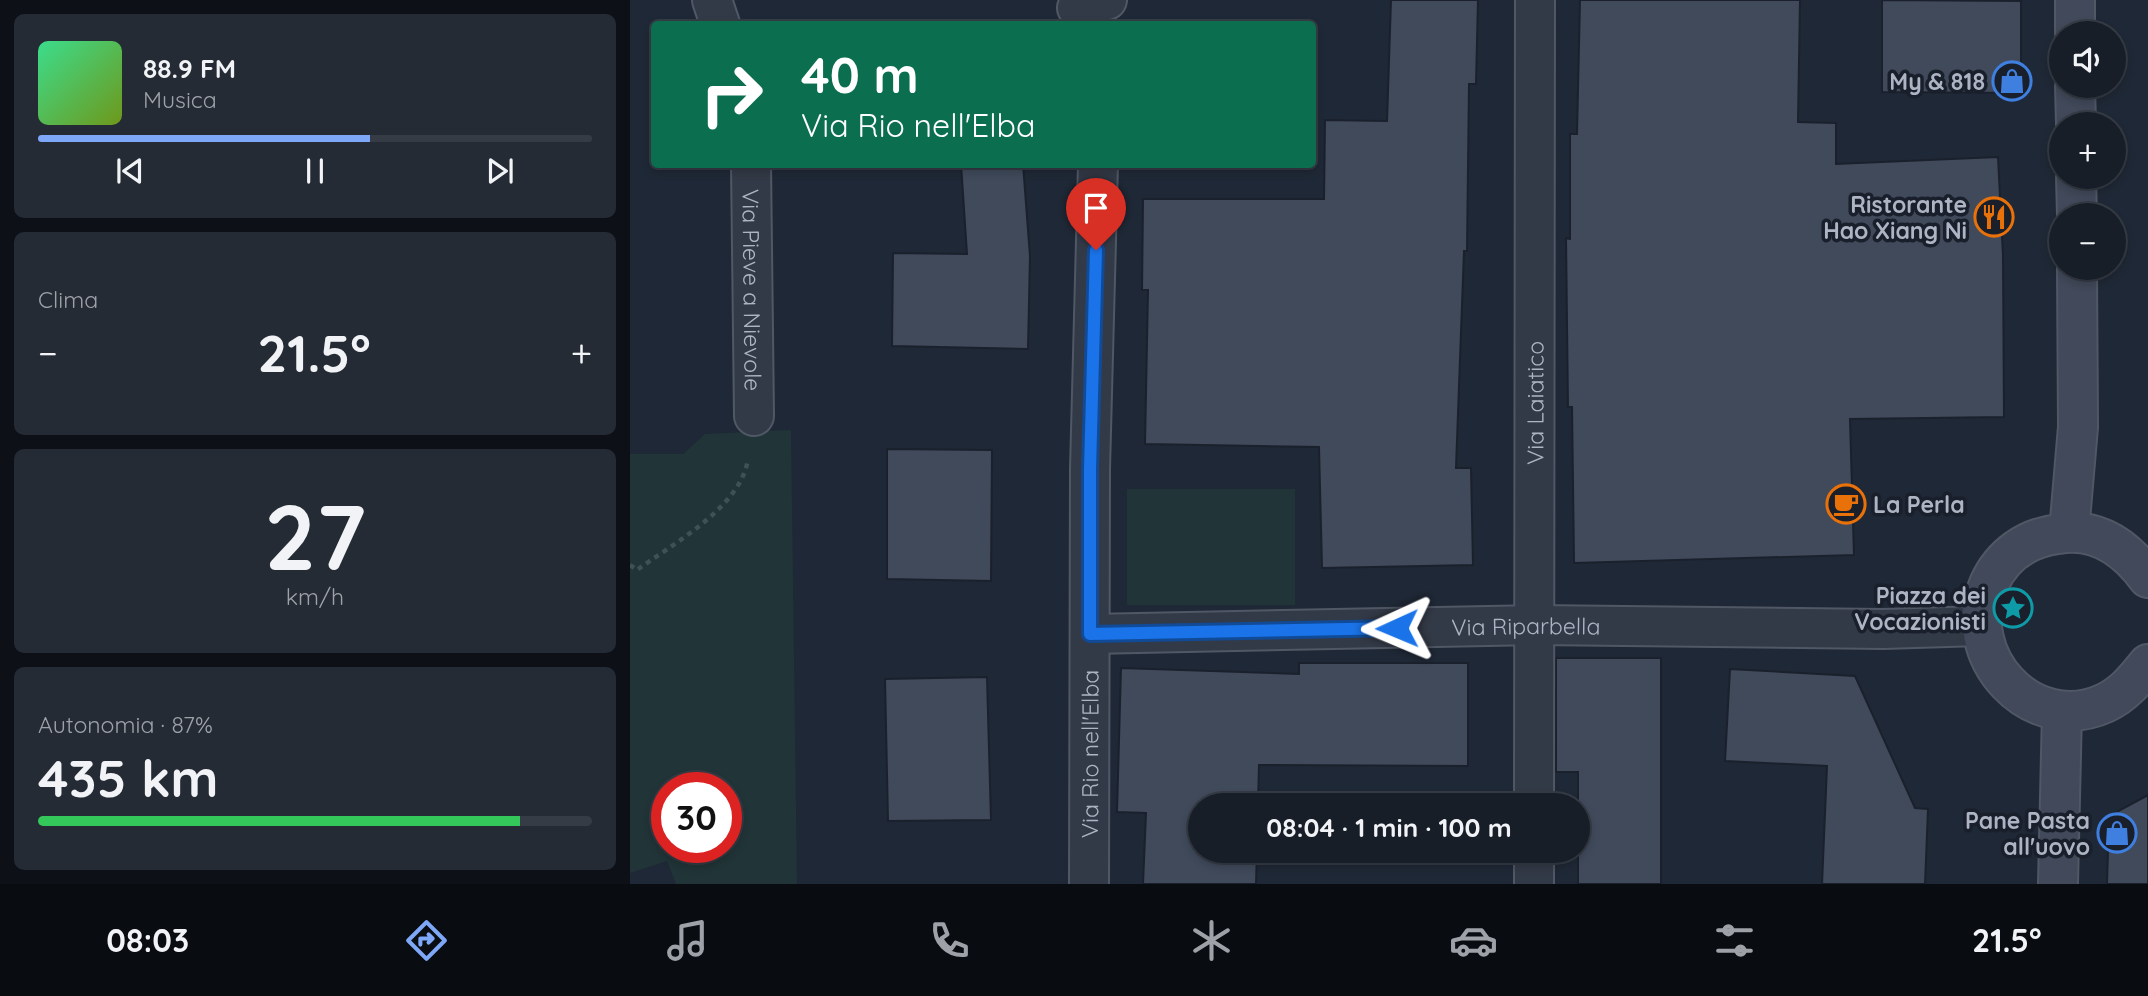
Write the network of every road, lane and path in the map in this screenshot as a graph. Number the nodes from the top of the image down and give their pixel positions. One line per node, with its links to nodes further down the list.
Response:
1 (712, 0): 4 (street)
2 (1535, 0): 13 (street, Via Laiatico)
3 (2075, 0): 5 (street)
4 (719, 21)
5 (2075, 21)
6 (751, 168): 9 (street, Via Pieve a Nievole)
7 (1098, 168): 15 (street, Via Rio nell'Elba)
8 (2077, 280): 10 (street)
9 (754, 416): 11 (path)
10 (2069, 532): 12 (street); 14 (street)
11 (630, 565)
12 (2148, 578)
13 (1536, 625): 14 (street, Via Riparbella); 15 (street, Via Riparbella); 18 (street, Via Laiatico)
14 (1980, 626): 17 (street)
15 (1090, 634): 20 (street, Via Rio nell'Elba)
16 (2148, 664): 17 (street)
17 (2062, 711): 22 (street)
18 (1534, 793)
19 (1534, 863): 21 (street)
20 (1089, 884)
21 (1534, 884)
22 (2058, 884)

